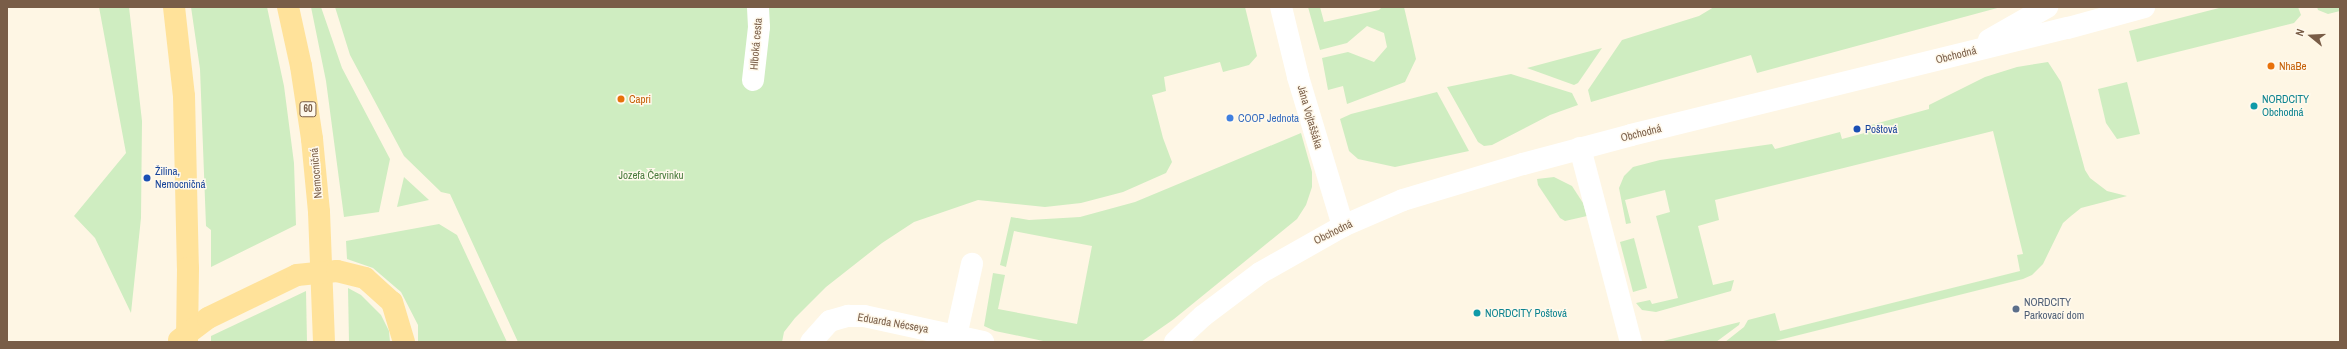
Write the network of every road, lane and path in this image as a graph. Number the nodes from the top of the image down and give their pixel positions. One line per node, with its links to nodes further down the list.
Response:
1 (174, 7): 14 (main road)
2 (288, 7): 15 (main road, Nemocničná / 60)
3 (758, 7): 8 (street, Hlboká cesta)
4 (1281, 7): 10 (street, Jána Vojtaššáka)
5 (2047, 7): 7 (street)
6 (2144, 7): 7 (street, Obchodná)
7 (1967, 52): 9 (street, Obchodná)
8 (753, 80)
9 (1580, 148): 10 (street, Obchodná); 20 (street)
10 (1343, 226): 19 (street, Obchodná)
11 (972, 264): 12 (street)
12 (956, 336): 17 (street, Eduarda Nécseya); 18 (street, Eduarda Nécseya)
13 (176, 342): 16 (main road)
14 (187, 342)
15 (324, 342)
16 (404, 342)
17 (811, 342)
18 (983, 342)
19 (1175, 342)
20 (1631, 342)

